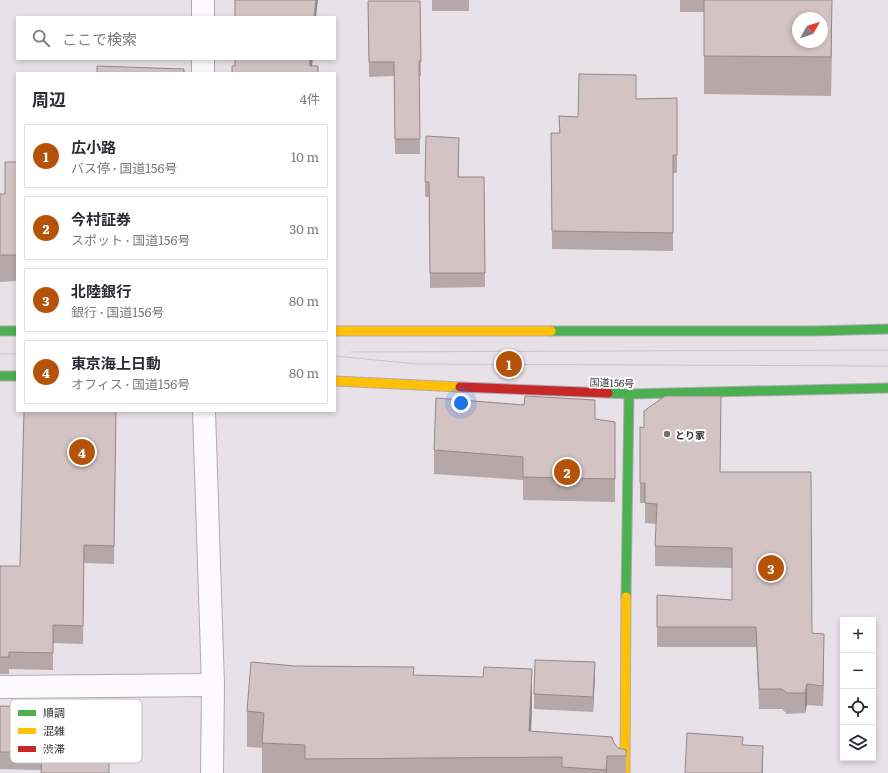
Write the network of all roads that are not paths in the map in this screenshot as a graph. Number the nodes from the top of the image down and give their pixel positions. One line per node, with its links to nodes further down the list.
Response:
1 (203, 0): 2 (street)
2 (203, 16)
3 (203, 60): 4 (street)
4 (203, 72)
5 (888, 330): 8 (main road)
6 (0, 331): 7 (main road)
7 (16, 331)
8 (336, 331)
9 (0, 376): 10 (main road)
10 (16, 376)
11 (336, 382): 13 (main road, 国道156号)
12 (888, 388): 13 (main road, 国道156号)
13 (629, 394): 18 (main road)
14 (204, 412): 15 (street)
15 (213, 684): 16 (street); 17 (street)
16 (0, 687)
17 (212, 773)
18 (625, 773)

